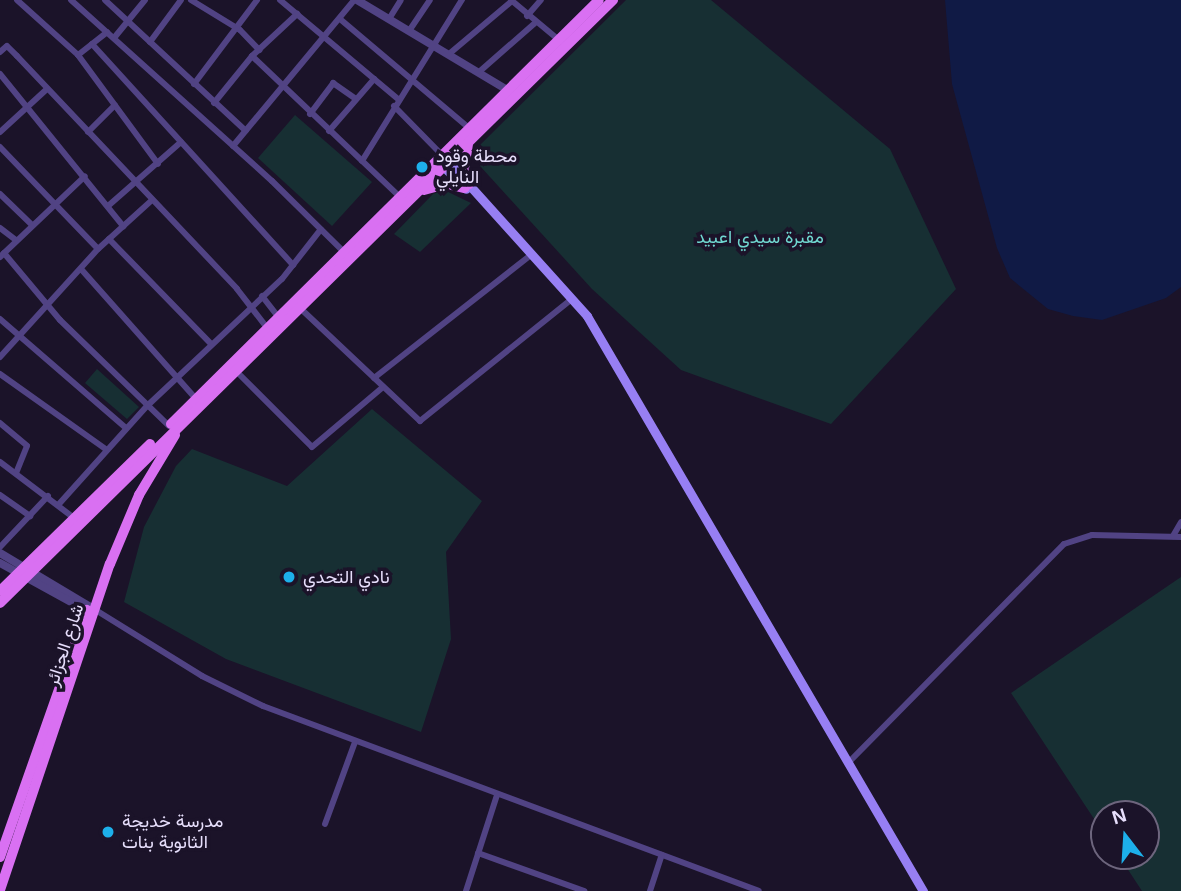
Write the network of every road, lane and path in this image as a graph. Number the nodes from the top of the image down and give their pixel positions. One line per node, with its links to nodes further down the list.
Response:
1 (17, 0): 35 (street)
2 (71, 0): 25 (street)
3 (105, 0): 21 (street)
4 (145, 0): 21 (street)
5 (181, 0): 29 (street)
6 (191, 0): 23 (street)
7 (280, 0): 17 (street)
8 (356, 0): 19 (street); 20 (street)
9 (401, 0): 20 (street)
10 (430, 0): 24 (street)
11 (462, 0): 31 (street)
12 (541, 0): 18 (street)
13 (599, 0): 28 (main road)
14 (613, 0): 58 (main road)
15 (511, 1): 18 (street); 34 (street)
16 (253, 2): 23 (street)
17 (297, 14): 27 (street); 32 (street)
18 (527, 16): 22 (street)
19 (340, 19): 27 (street); 39 (street)
20 (389, 19): 24 (street)
21 (129, 22): 26 (street); 29 (street)
22 (535, 23): 28 (street); 37 (street)
23 (234, 27): 32 (street); 41 (street)
24 (409, 31): 31 (street)
25 (107, 32): 26 (street); 30 (street)
26 (114, 38): 59 (street)
27 (325, 39): 40 (street); 43 (street)
28 (560, 41): 44 (main road)
29 (150, 42): 41 (street)
30 (92, 44): 35 (street); 57 (street)
31 (433, 44): 34 (street); 39 (street)
32 (259, 50): 36 (street)
33 (0, 52): 42 (street)
34 (449, 54): 37 (street)
35 (78, 55): 49 (street)
36 (252, 56): 43 (street); 47 (street)
37 (479, 72): 44 (street)
38 (0, 74): 48 (street)
39 (411, 76): 46 (street); 52 (street)
40 (374, 79): 45 (street); 46 (street)
41 (194, 84): 47 (street)
42 (47, 89): 48 (street); 56 (street)
43 (282, 89): 51 (street); 53 (street)
44 (509, 91): 52 (main road)
45 (356, 99): 51 (street); 54 (street)
46 (398, 99): 50 (street)
47 (214, 103): 53 (street)
48 (29, 105): 55 (street); 64 (street)
49 (115, 105): 56 (street); 63 (street)
50 (394, 106): 61 (street); 62 (street)
51 (310, 114): 54 (street)
52 (470, 129): 61 (main road)
53 (246, 131): 59 (street)
54 (329, 131): 62 (street)
55 (0, 132)
56 (88, 132): 65 (street)
57 (181, 142): 63 (street); 83 (street)
58 (468, 143): 61 (main road); 66 (main road)
59 (233, 146): 76 (street)
60 (0, 148): 71 (street)
61 (442, 160): 66 (main road); 67 (main road); 69 (main road)
62 (362, 161): 69 (street)
63 (158, 164): 65 (street)
64 (85, 176): 71 (street); 72 (street)
65 (134, 184): 70 (street); 72 (street)
66 (467, 186): 67 (main road); 81 (main road)
67 (420, 192): 89 (main road)
68 (0, 194): 73 (street)
69 (401, 198): 80 (main road)
70 (150, 201): 74 (street); 87 (street)
71 (55, 204): 73 (street); 79 (street)
72 (108, 206): 74 (street)
73 (32, 224): 78 (street)
74 (123, 226): 77 (street)
75 (0, 228): 78 (street)
76 (321, 229): 80 (street); 83 (street)
77 (109, 239): 79 (street); 94 (street)
78 (16, 240): 82 (street)
79 (98, 249): 84 (street)
80 (345, 253): 90 (main road)
81 (532, 254): 86 (main road); 99 (street)
82 (2, 255): 88 (street)
83 (293, 265): 85 (street)
84 (81, 269): 88 (street); 98 (street)
85 (262, 296): 87 (street); 90 (street)
86 (572, 299): 100 (street); 125 (main road)
87 (250, 306): 92 (street); 94 (street)
88 (49, 307): 93 (street); 102 (street)
89 (300, 308): 96 (main road); 99 (street)
90 (279, 318): 92 (main road)
91 (0, 319): 93 (street)
92 (268, 329): 101 (main road)
93 (21, 336): 95 (street); 105 (street)
94 (211, 344): 98 (street)
95 (0, 357)
96 (236, 371): 100 (street); 103 (main road)
97 (0, 374): 107 (street)
98 (176, 377): 101 (street); 102 (street)
99 (374, 378): 100 (street)
100 (383, 387)
101 (196, 399): 103 (main road)
102 (147, 406): 103 (street); 105 (street)
103 (176, 422): 106 (main road); 114 (main road); 123 (main road, شارع الجزائر)
104 (0, 423): 109 (street)
105 (126, 428): 107 (street)
106 (164, 440): 120 (main road); 123 (main road, شارع الجزائر)
107 (107, 450): 112 (street)
108 (0, 462): 109 (street)
109 (16, 472): 111 (street)
110 (0, 495): 113 (street)
111 (48, 496): 112 (street); 113 (street)
112 (59, 505): 114 (street)
113 (30, 516): 117 (street)
114 (74, 518): 120 (main road)
115 (1181, 522): 116 (street)
116 (1177, 536): 125 (street)
117 (0, 547)
118 (0, 553): 120 (street)
119 (0, 563): 120 (street)
120 (23, 573): 121 (main road); 122 (main road); 123 (street)
121 (0, 591)
122 (0, 603)
123 (93, 610): 124 (street); 130 (main road, شارع الجزائر); 131 (main road, شارع الجزائر)
124 (355, 742): 126 (street); 127 (street)
125 (849, 762): 132 (main road)
126 (497, 795): 128 (street); 129 (street)
127 (325, 824)
128 (478, 853): 133 (street); 134 (street)
129 (662, 855): 135 (street); 136 (street)
130 (0, 857)
131 (0, 890)
132 (923, 890)
133 (466, 891)
134 (584, 891)
135 (650, 891)
136 (759, 891)

